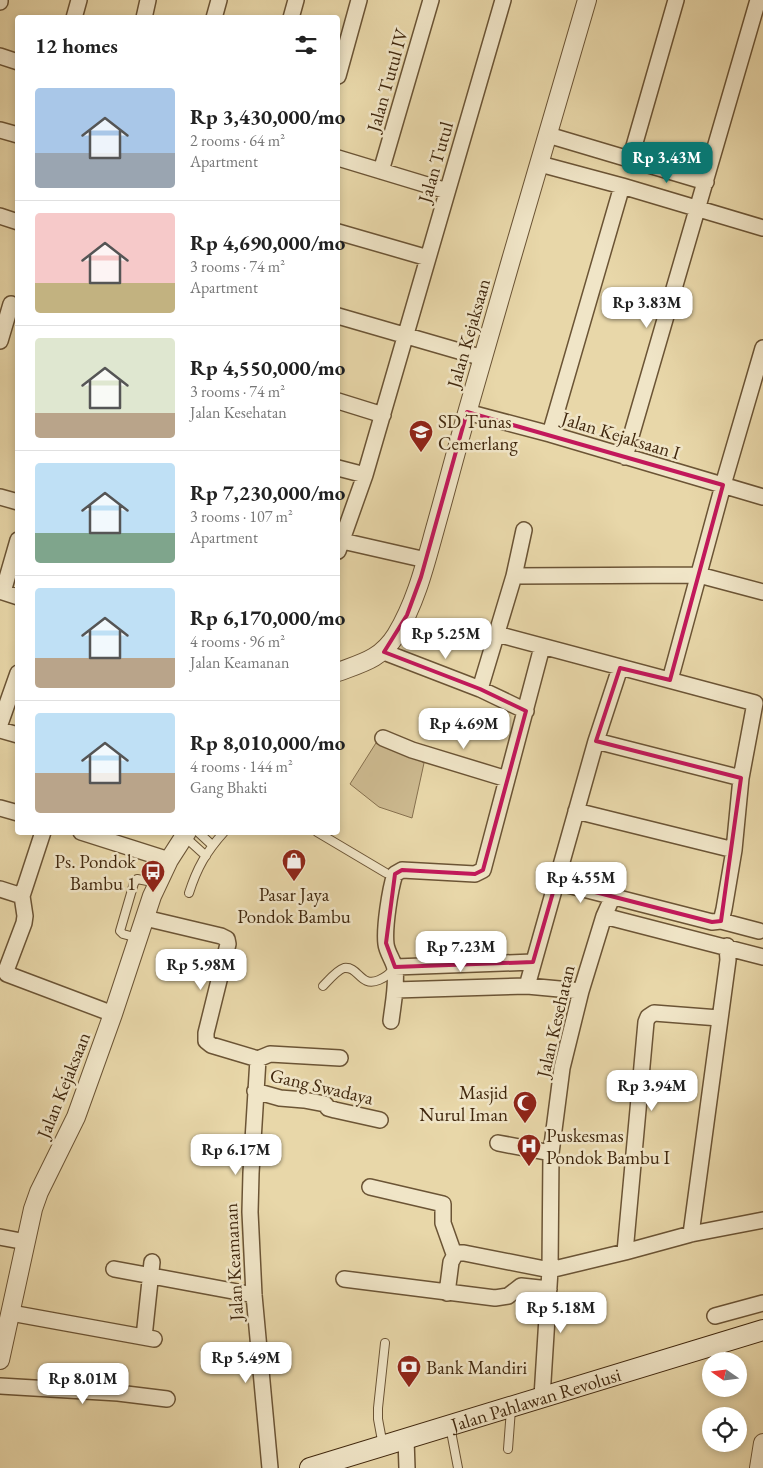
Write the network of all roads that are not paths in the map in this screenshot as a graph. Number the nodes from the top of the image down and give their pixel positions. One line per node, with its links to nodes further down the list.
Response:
1 (79, 0): 11 (street)
2 (148, 0): 12 (street)
3 (219, 0): 13 (street)
4 (296, 0): 14 (street)
5 (359, 0): 17 (street)
6 (431, 0): 24 (street, Jalan Tutul IV)
7 (503, 0): 27 (street, Jalan Tutul)
8 (587, 0): 20 (street, Jalan Kejaksaan)
9 (676, 0): 22 (street)
10 (758, 0): 25 (street)
11 (75, 15)
12 (145, 15)
13 (215, 15)
14 (292, 15)
15 (0, 56): 16 (street)
16 (15, 61)
17 (340, 69)
18 (0, 130): 19 (street)
19 (15, 135)
20 (548, 135): 22 (street); 23 (street, Jalan Kejaksaan)
21 (340, 159): 24 (street)
22 (630, 160): 25 (street)
23 (540, 164): 26 (street); 39 (street, Jalan Kejaksaan)
24 (381, 171): 27 (street)
25 (706, 182): 28 (street)
26 (622, 186): 28 (street); 43 (street)
27 (447, 191): 33 (street, Jalan Tutul)
28 (698, 209): 31 (street); 44 (street)
29 (0, 216): 30 (street)
30 (15, 221)
31 (763, 228)
32 (340, 233): 33 (street)
33 (428, 258): 36 (street, Jalan Tutul)
34 (9, 303): 37 (street)
35 (340, 317): 36 (street)
36 (405, 335): 39 (street); 42 (street, Jalan Tutul)
37 (0, 338)
38 (763, 348): 47 (street)
39 (483, 358): 41 (street, Jalan Kejaksaan)
40 (340, 402): 42 (street)
41 (467, 412): 43 (street, Jalan Kejaksaan I); 55 (street, Jalan Kejaksaan)
42 (383, 415): 46 (street, Jalan Tutul)
43 (550, 434): 44 (street, Jalan Kejaksaan I)
44 (625, 457): 47 (street, Jalan Kejaksaan I)
45 (340, 469): 46 (street)
46 (364, 475): 52 (street, Jalan Tutul)
47 (723, 485): 49 (street, Jalan Kejaksaan I); 56 (street)
48 (0, 497): 50 (street)
49 (763, 497)
50 (15, 501)
51 (524, 530): 57 (street)
52 (340, 541)
53 (340, 544): 55 (street)
54 (15, 549): 58 (street)
55 (426, 560): 63 (street, Jalan Kejaksaan)
56 (699, 575): 57 (street); 59 (street); 67 (street)
57 (514, 576): 61 (street)
58 (1, 591): 60 (street)
59 (763, 592)
60 (15, 596)
61 (497, 634): 62 (street); 69 (street)
62 (542, 647): 64 (street); 71 (street)
63 (384, 652): 65 (street, Jalan Kejaksaan); 69 (street)
64 (620, 668): 67 (street); 76 (street)
65 (340, 671)
66 (15, 677): 68 (street)
67 (670, 680): 70 (street)
68 (6, 689): 72 (street)
69 (480, 689): 71 (street)
70 (759, 704): 77 (street)
71 (526, 711): 78 (street)
72 (0, 724)
73 (0, 730): 74 (street)
74 (15, 734)
75 (383, 738): 78 (street)
76 (596, 741): 77 (street); 80 (street)
77 (741, 778): 90 (street)
78 (507, 779): 108 (street)
79 (0, 808): 81 (street)
80 (576, 811): 90 (street); 94 (street)
81 (15, 812)
82 (42, 835): 98 (street)
83 (90, 835): 92 (street)
84 (189, 835): 92 (street, Jalan Kejaksaan)
85 (191, 835): 91 (lane)
86 (192, 835): 89 (lane)
87 (221, 835): 89 (lane)
88 (322, 835): 93 (lane)
89 (212, 845): 91 (lane)
90 (734, 850): 102 (street)
91 (206, 856): 97 (lane)
92 (169, 860): 95 (street, Jalan Kejaksaan)
93 (386, 873)
94 (556, 882): 99 (street); 107 (street)
95 (158, 883): 101 (street, Jalan Kejaksaan); 104 (lane)
96 (0, 888): 98 (street)
97 (189, 893)
98 (22, 896): 113 (street)
99 (613, 896): 100 (street, Jalan Kesehatan); 102 (street)
100 (604, 916): 105 (street); 112 (street, Jalan Kesehatan)
101 (145, 918): 104 (street, Jalan Kejaksaan); 117 (street)
102 (721, 921): 103 (street)
103 (759, 931)
104 (138, 938): 113 (street, Jalan Kejaksaan)
105 (726, 946): 106 (street); 114 (street)
106 (762, 953)
107 (533, 962): 108 (street); 110 (street)
108 (395, 967): 109 (lane); 111 (street)
109 (323, 986)
110 (527, 986): 111 (street); 112 (street)
111 (395, 990): 115 (street)
112 (581, 991): 121 (street, Jalan Kesehatan)
113 (113, 1014): 126 (street, Jalan Kejaksaan)
114 (719, 1018): 124 (street); 127 (street)
115 (392, 1021)
116 (340, 1058): 117 (street)
117 (258, 1059): 118 (street, Jalan Keamanan)
118 (255, 1091): 119 (street, Gang Swadaya); 135 (street, Jalan Keamanan)
119 (380, 1120)
120 (498, 1142): 121 (street)
121 (551, 1153): 131 (street, Jalan Kesehatan)
122 (370, 1187): 128 (street)
123 (763, 1220): 124 (street)
124 (691, 1234): 127 (street)
125 (0, 1238): 126 (street)
126 (26, 1242): 137 (street, Jalan Kejaksaan)
127 (625, 1252): 131 (street)
128 (454, 1254): 131 (street); 134 (street)
129 (114, 1269): 130 (street)
130 (151, 1270): 135 (street); 137 (street)
131 (550, 1270): 133 (street, Jalan Kesehatan)
132 (344, 1279): 134 (street)
133 (549, 1289): 134 (street); 143 (street, Jalan Kesehatan)
134 (447, 1293)
135 (254, 1295): 151 (street, Jalan Keamanan)
136 (763, 1303): 138 (street)
137 (12, 1313): 141 (street, Jalan Kejaksaan)
138 (715, 1316)
139 (763, 1330): 143 (main road, Jalan Pahlawan Revolusi)
140 (386, 1343): 148 (lane)
141 (0, 1360)
142 (0, 1386): 144 (street)
143 (542, 1397): 145 (main road, Jalan Pahlawan Revolusi)
144 (167, 1399)
145 (511, 1407): 146 (main road, Jalan Pahlawan Revolusi); 149 (lane)
146 (450, 1425): 147 (main road, Jalan Pahlawan Revolusi); 154 (lane)
147 (406, 1439): 148 (main road, Jalan Pahlawan Revolusi); 153 (street)
148 (383, 1446): 150 (main road, Jalan Pahlawan Revolusi)
149 (508, 1448)
150 (333, 1464): 152 (main road, Jalan Pahlawan Revolusi)
151 (270, 1468)
152 (310, 1468)
153 (407, 1468)
154 (458, 1468)

